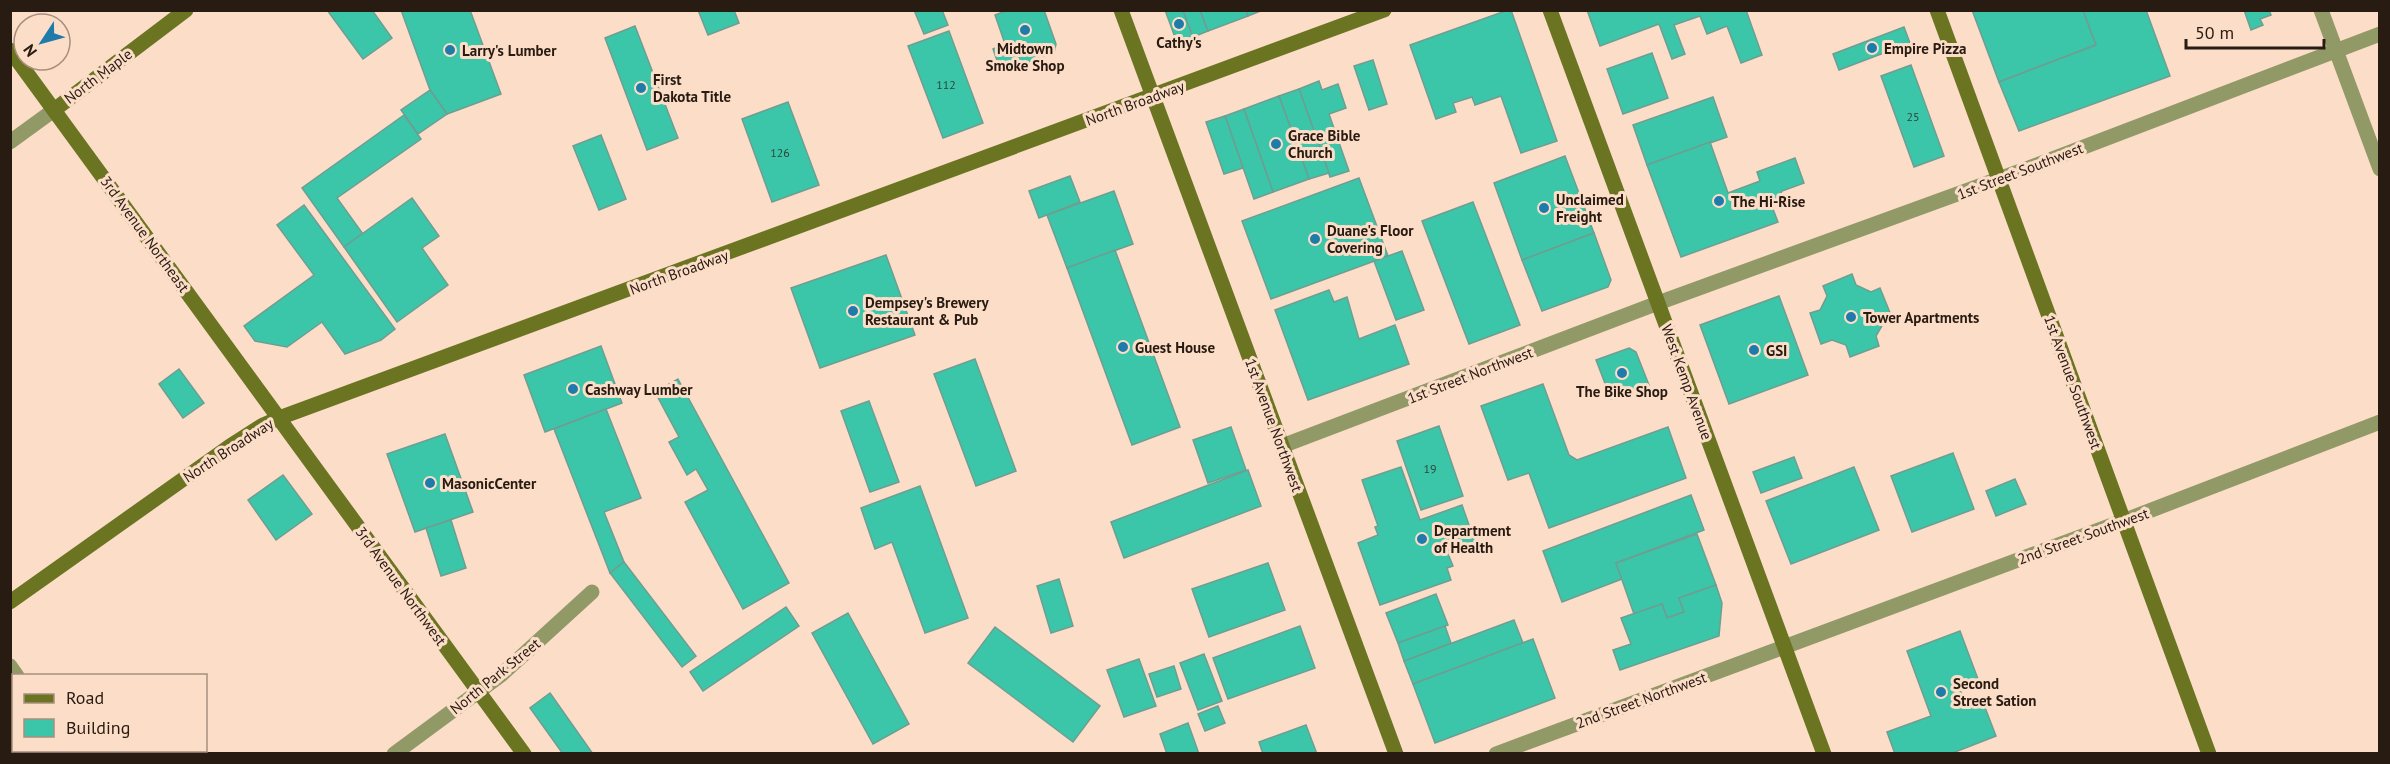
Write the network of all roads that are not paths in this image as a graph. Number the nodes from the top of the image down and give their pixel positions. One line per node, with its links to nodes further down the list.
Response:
1 (186, 10): 11 (street, North Maple)
2 (1120, 10): 10 (street, 1st Avenue Northwest)
3 (1384, 10): 10 (street, North Broadway)
4 (1550, 10): 15 (street, West Kemp Avenue)
5 (1937, 10): 14 (street, 1st Avenue Southwest)
6 (2321, 10): 9 (street)
7 (2379, 34): 9 (street, 1st Street Southwest)
8 (10, 50): 11 (street, 3rd Avenue Northeast)
9 (2336, 51): 13 (street); 14 (street, 1st Street Southwest)
10 (1152, 96): 16 (street, North Broadway); 18 (street, 1st Avenue Northwest)
11 (54, 110): 12 (street, North Maple); 16 (street, 3rd Avenue Northeast)
12 (10, 142)
13 (2379, 169)
14 (2000, 179): 15 (street, 1st Street Southwest); 19 (street, 1st Avenue Southwest)
15 (1658, 303): 18 (street, 1st Street Northwest); 22 (street, West Kemp Avenue)
16 (279, 418): 21 (street, North Broadway); 23 (street, 3rd Avenue Northwest)
17 (2379, 422): 19 (street, 2nd Street Southwest)
18 (1282, 446): 26 (street, 1st Avenue Northwest)
19 (2123, 521): 22 (street, 2nd Street Southwest); 29 (street, 1st Avenue Southwest)
20 (592, 592): 23 (street, North Park Street)
21 (10, 602)
22 (1785, 646): 27 (street, 2nd Street Northwest); 28 (street, West Kemp Avenue)
23 (478, 692): 24 (street, North Park Street); 25 (street, 3rd Avenue Northwest)
24 (394, 753)
25 (524, 753)
26 (1395, 753)
27 (1496, 753)
28 (1824, 753)
29 (2209, 753)

